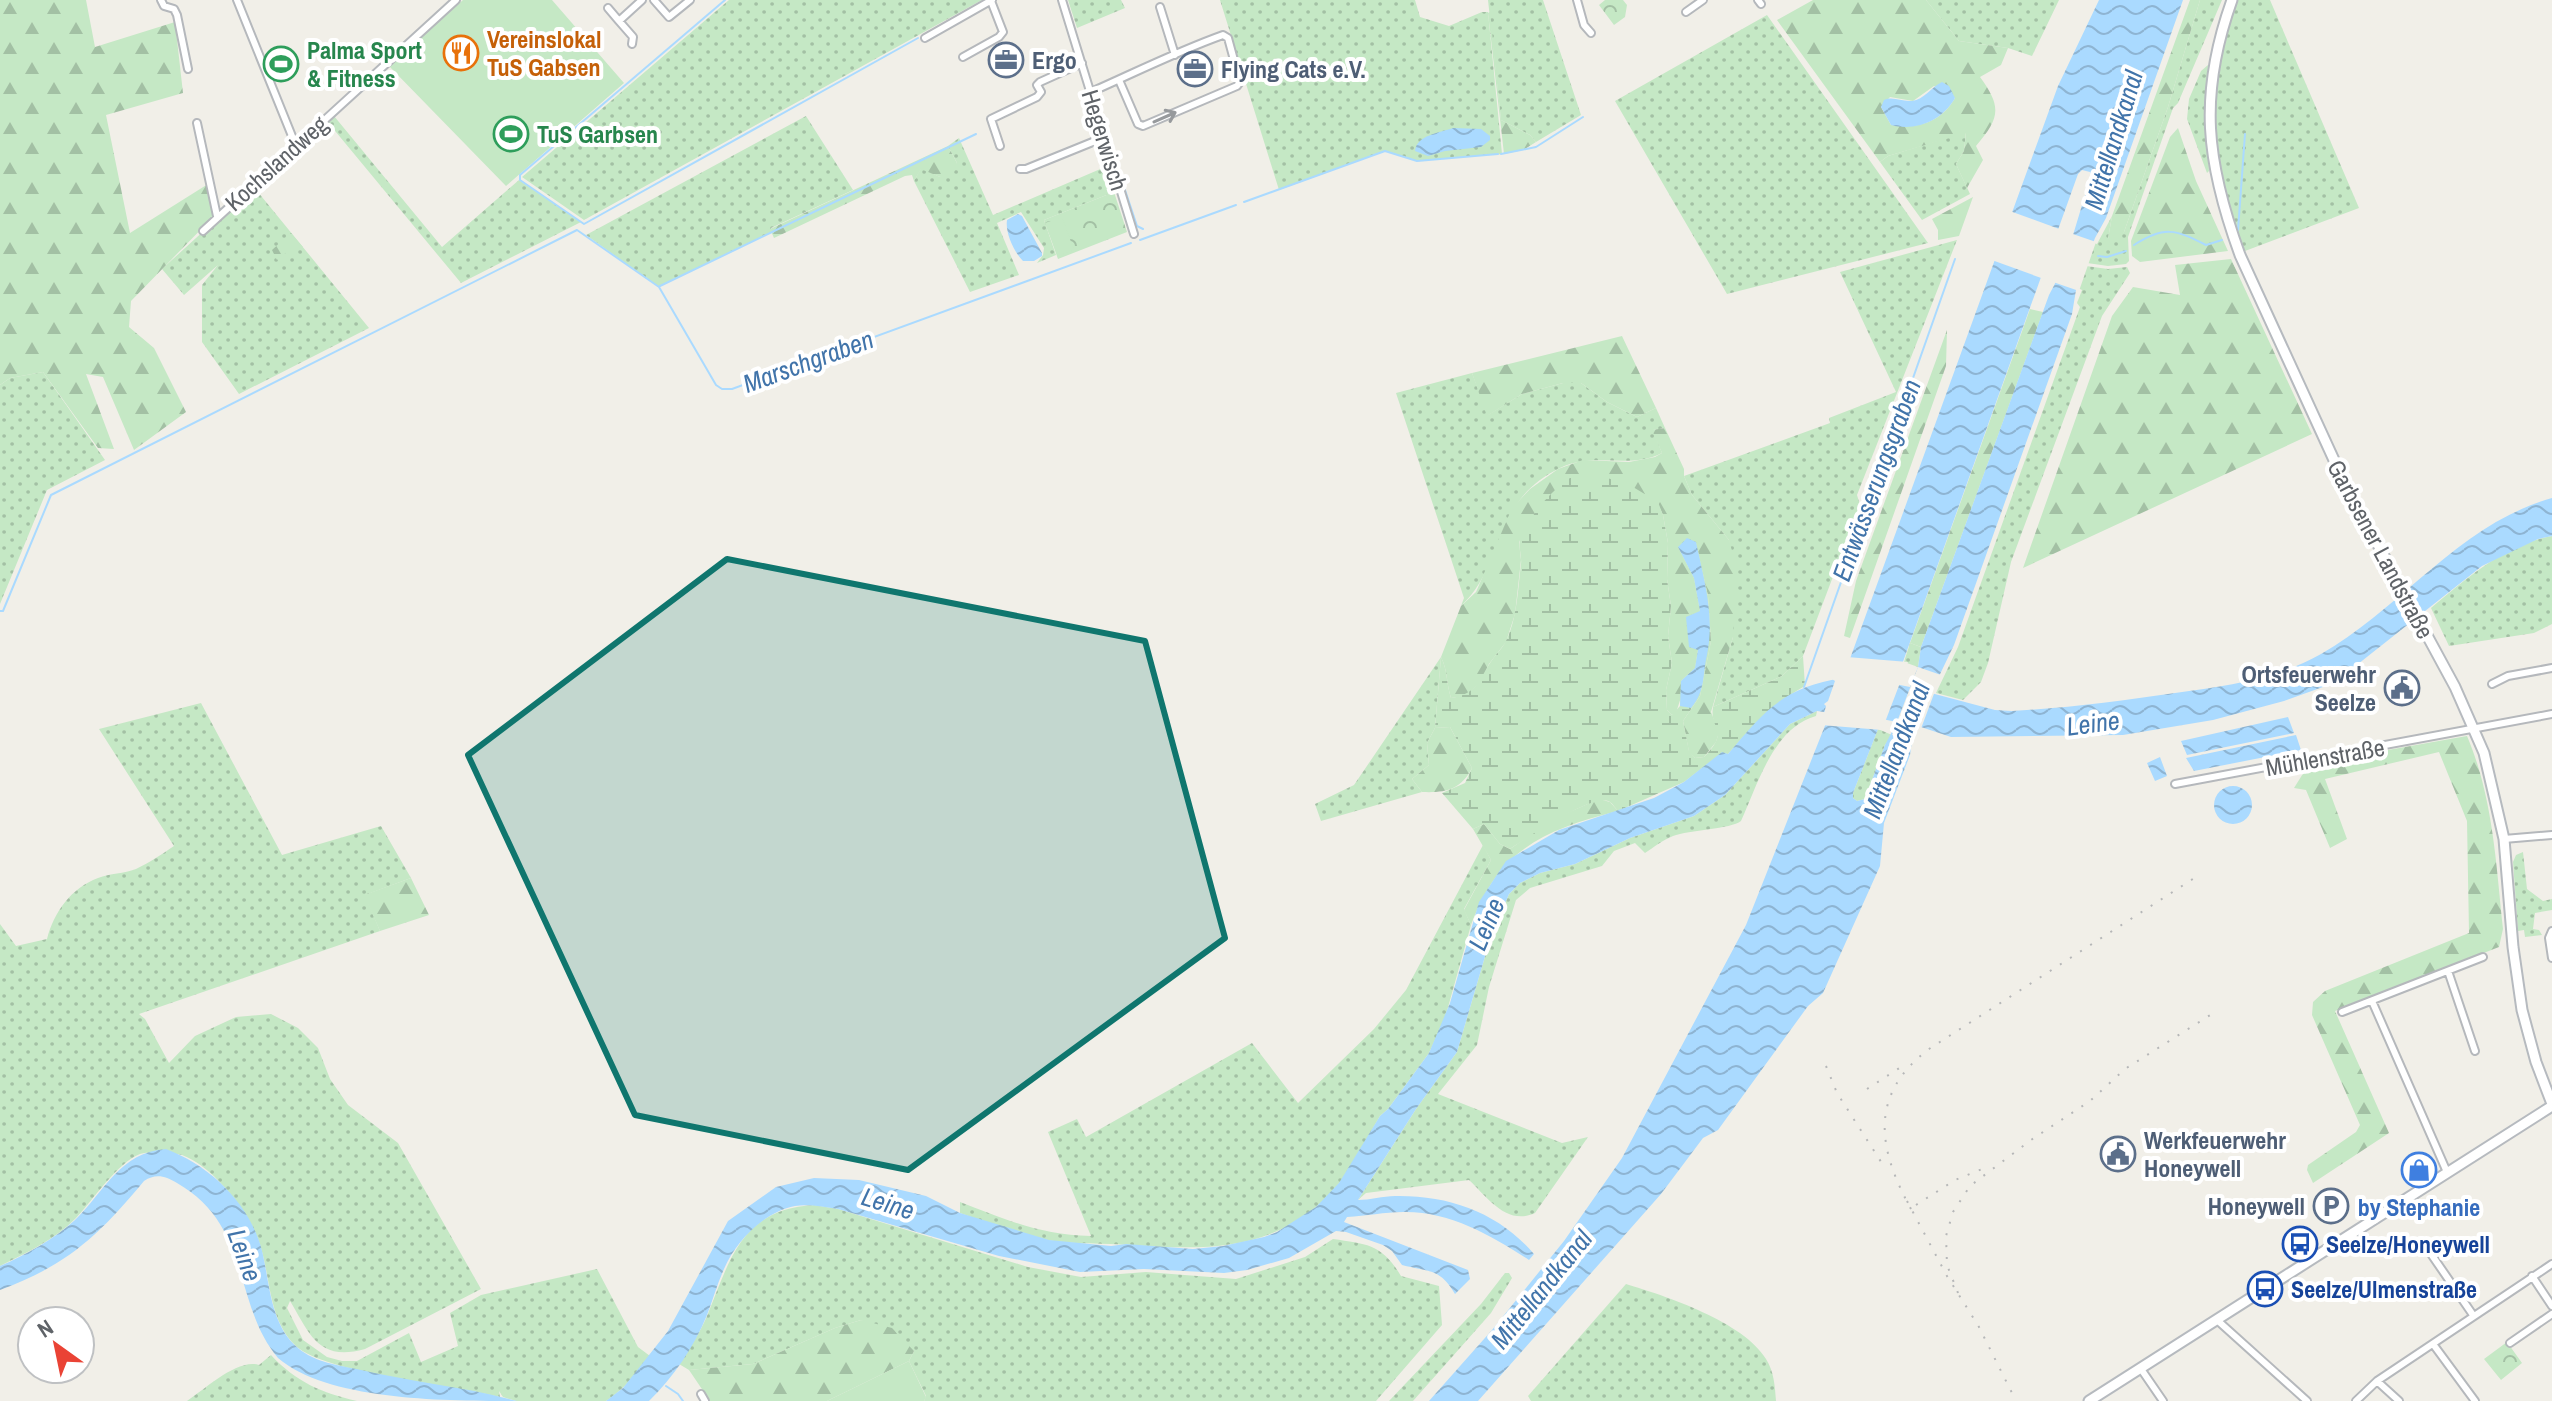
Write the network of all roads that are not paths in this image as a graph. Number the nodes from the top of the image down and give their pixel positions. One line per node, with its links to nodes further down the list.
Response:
1 (161, 0): 22 (street)
2 (237, 0): 27 (street)
3 (456, 0): 27 (street, Kochslandweg)
4 (642, 0): 15 (street)
5 (654, 0): 6 (street)
6 (690, 0)
7 (992, 0): 17 (street); 20 (street)
8 (1062, 0): 21 (street, Hegerwisch)
9 (1577, 0): 16 (street)
10 (1703, 0): 14 (street)
11 (2232, 0): 36 (main road, Garbsener Landstraße)
12 (1160, 7): 19 (street)
13 (608, 8): 15 (street)
14 (1686, 12)
15 (619, 21): 18 (street)
16 (1591, 33)
17 (925, 38)
18 (632, 44)
19 (1175, 55): 23 (street); 23 (street, one-way to 19)
20 (963, 57)
21 (1082, 63): 24 (street, Hegerwisch); 28 (street)
22 (188, 69)
23 (1119, 80): 24 (street)
24 (1091, 92): 26 (street, Hegerwisch)
25 (197, 123): 30 (street)
26 (1105, 137): 29 (street); 32 (street, Hegerwisch)
27 (296, 146): 30 (street, Kochslandweg)
28 (1000, 146)
29 (1020, 169)
30 (217, 216): 31 (street, Kochslandweg)
31 (203, 231)
32 (1134, 234)
33 (2552, 668): 34 (street)
34 (2492, 684)
35 (2552, 714): 36 (street, Mühlenstraße)
36 (2474, 730): 37 (street, Mühlenstraße); 39 (main road, Garbsener Landstraße)
37 (2175, 784)
38 (2552, 835): 39 (street)
39 (2504, 839): 47 (main road, Garbsener Landstraße)
40 (2552, 931): 42 (street)
41 (2483, 957): 43 (street)
42 (2552, 958)
43 (2448, 971): 44 (street); 46 (street)
44 (2372, 1001): 45 (street); 48 (street)
45 (2342, 1012)
46 (2475, 1051)
47 (2552, 1105): 48 (main road)
48 (2447, 1172): 55 (main road)
49 (2429, 1251): 54 (street)
50 (2552, 1264): 51 (street)
51 (2532, 1276): 52 (street); 54 (street)
52 (2552, 1306)
53 (2552, 1314): 56 (street)
54 (2473, 1315): 57 (street)
55 (2217, 1320): 58 (main road); 62 (street)
56 (2510, 1343)
57 (2433, 1344): 59 (street); 65 (street)
58 (2141, 1369): 60 (main road); 61 (street)
59 (2377, 1381): 63 (street); 64 (street)
60 (2089, 1401)
61 (2163, 1401)
62 (2307, 1401)
63 (2356, 1401)
64 (2399, 1401)
65 (2475, 1401)

